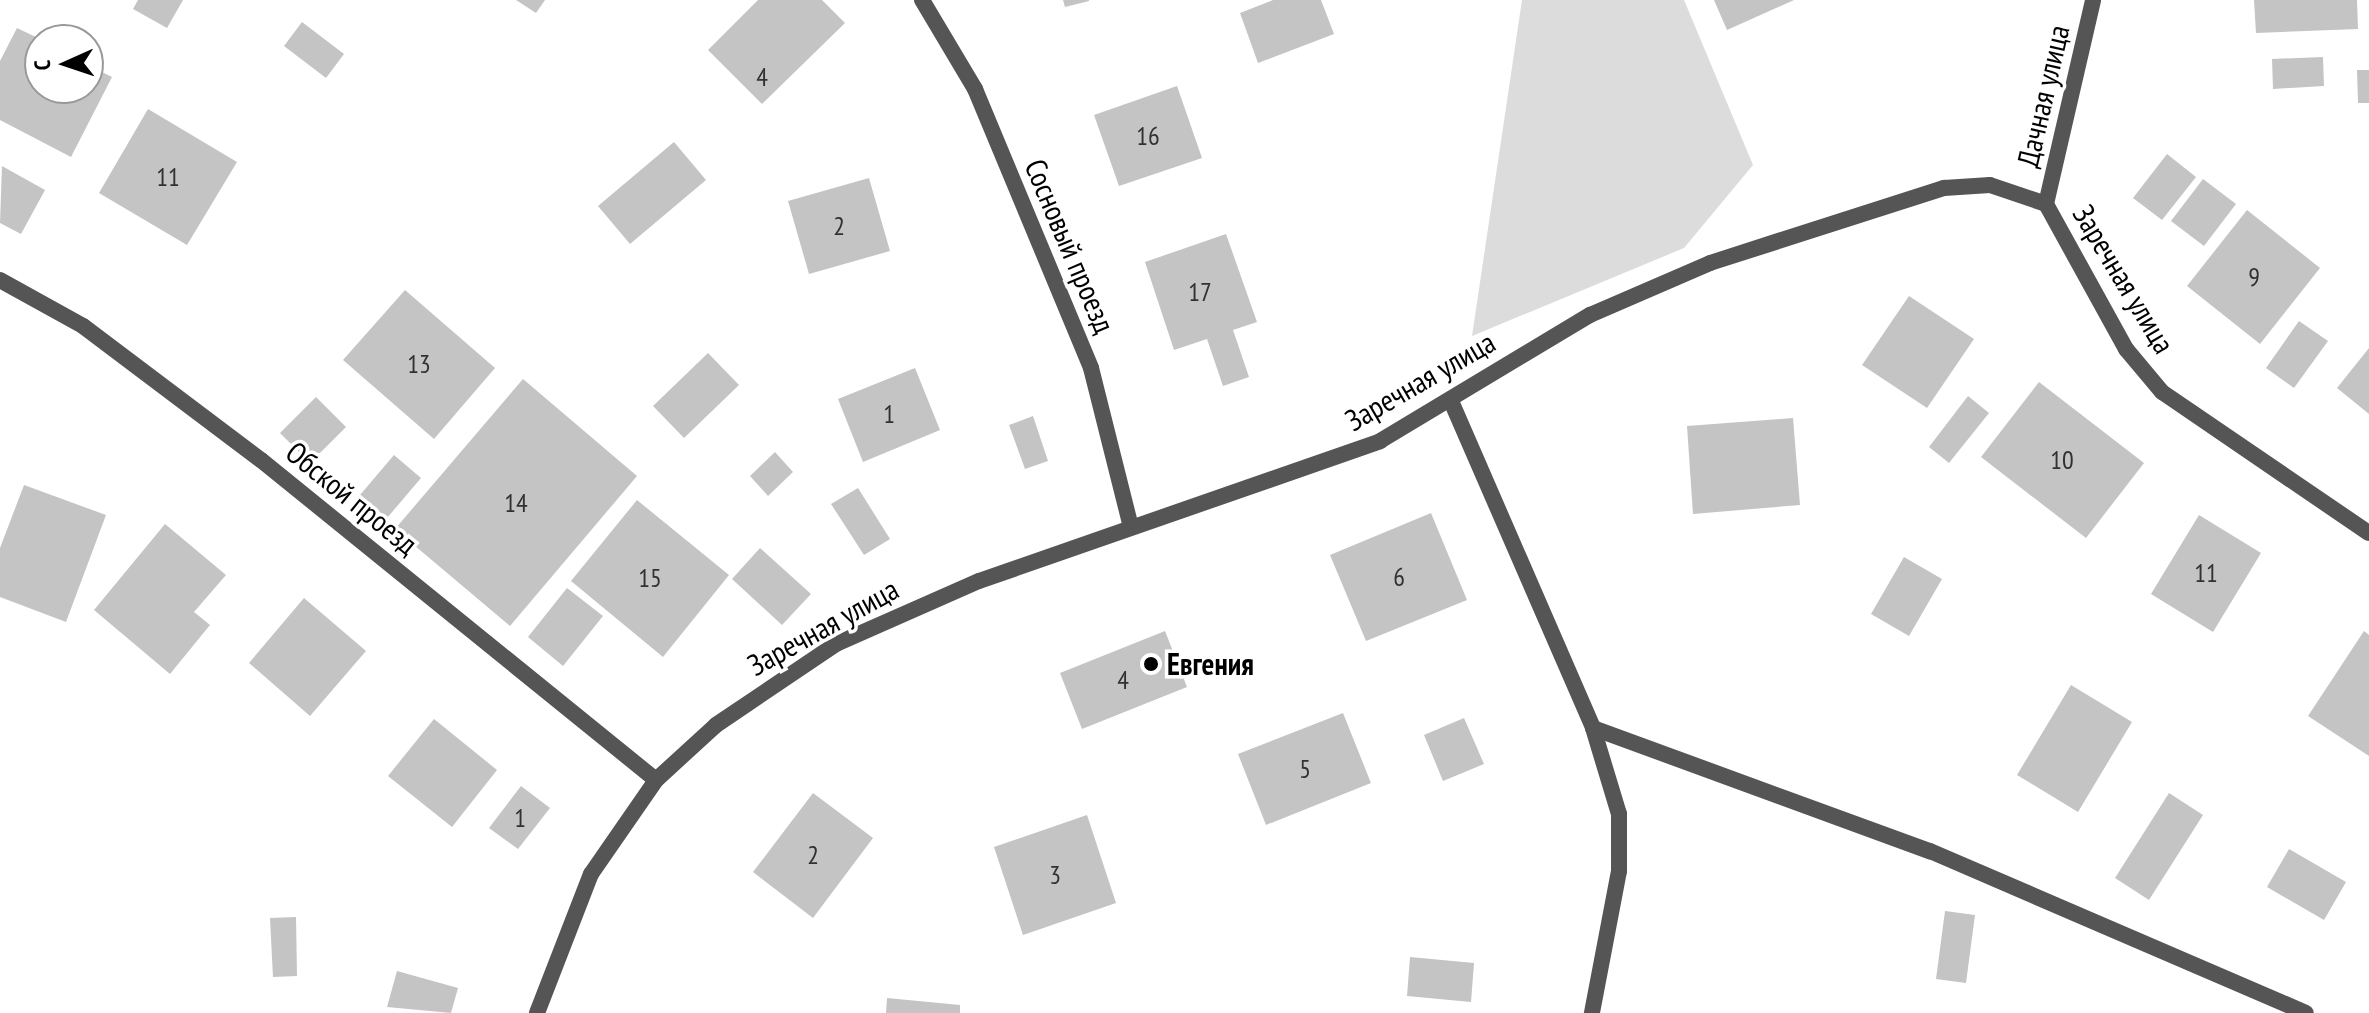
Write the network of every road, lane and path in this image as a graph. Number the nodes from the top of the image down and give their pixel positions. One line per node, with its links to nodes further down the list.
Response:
1 (922, 0): 6 (street, Сосновый проезд)
2 (2093, 0): 3 (street, Дачная улица)
3 (2046, 204): 5 (street, Заречная улица); 7 (street, Заречная улица)
4 (0, 280): 9 (street, Обской проезд)
5 (1451, 401): 6 (street, Заречная улица); 8 (street)
6 (1131, 527): 9 (street, Заречная улица)
7 (2369, 533)
8 (1593, 728): 11 (street); 12 (street)
9 (656, 780): 10 (street, Заречная улица)
10 (537, 1013)
11 (1592, 1013)
12 (2306, 1013)

